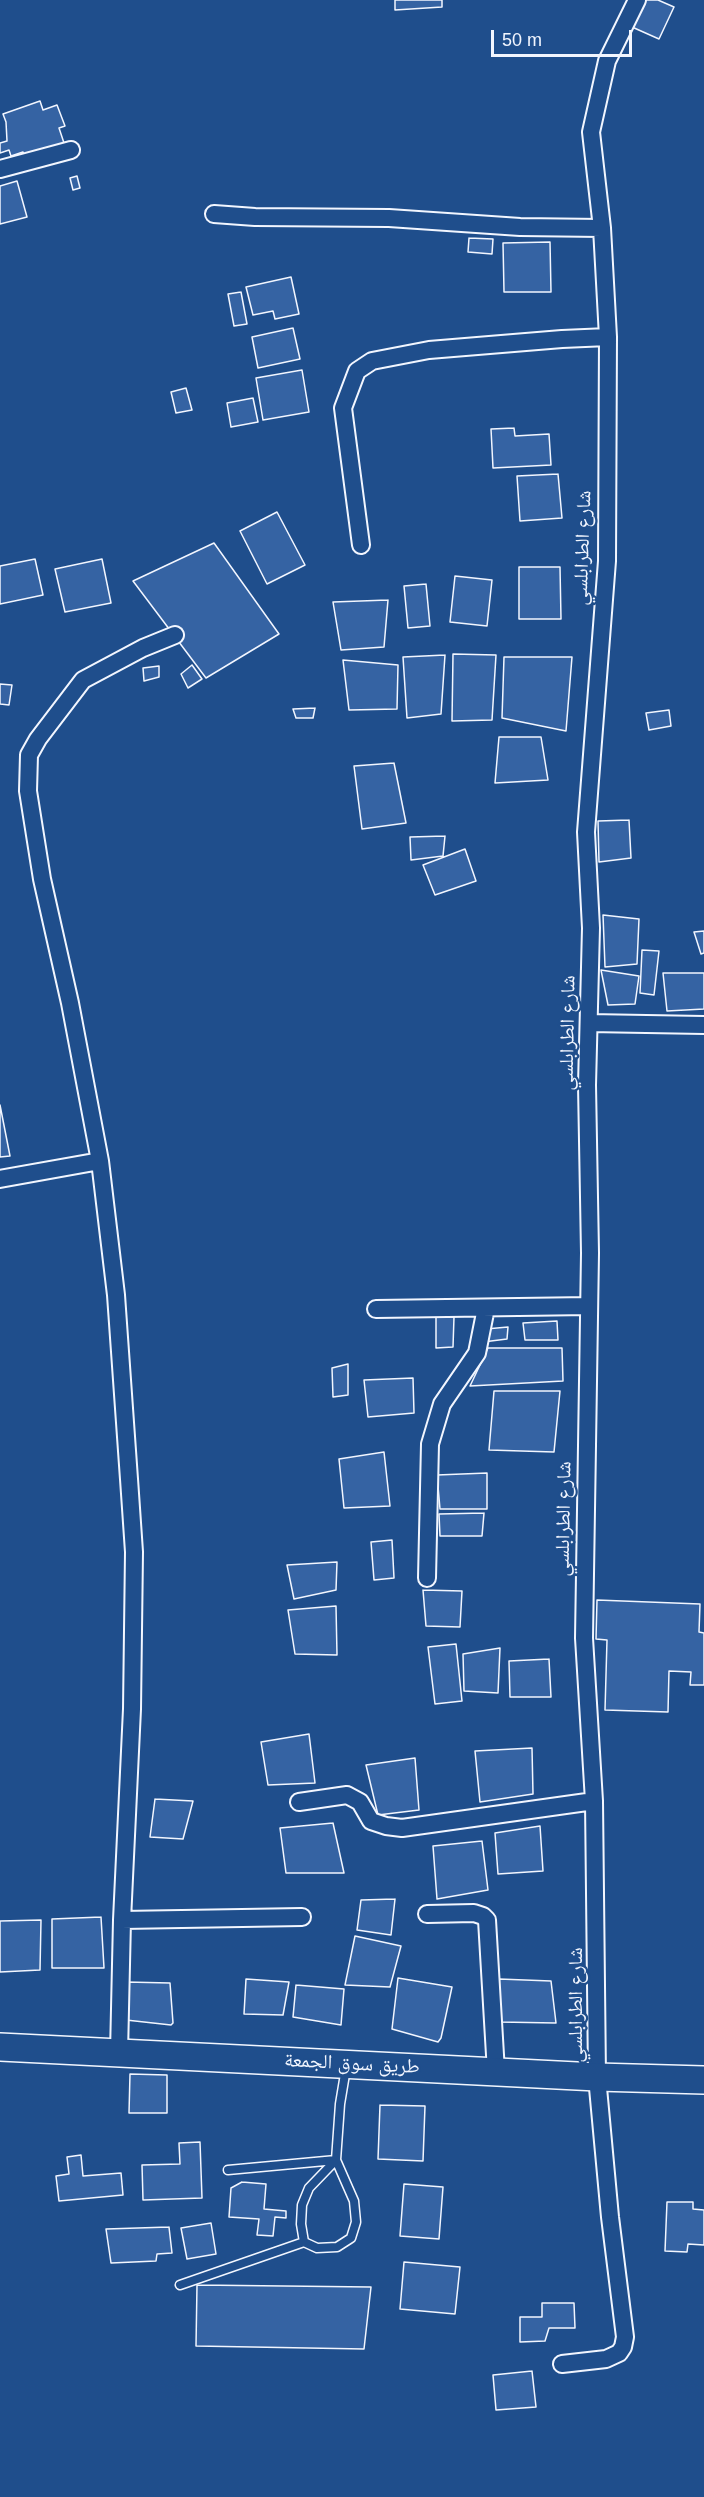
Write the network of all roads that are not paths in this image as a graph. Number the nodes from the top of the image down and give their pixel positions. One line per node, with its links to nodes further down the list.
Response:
1 (637, 0): 5 (street, شارع الطرابلسي)
2 (71, 150): 3 (street)
3 (0, 169)
4 (214, 214): 5 (street)
5 (602, 228): 6 (street, شارع الطرابلسي)
6 (608, 337): 7 (street); 9 (street, شارع الطرابلسي)
7 (361, 545)
8 (175, 635): 11 (street)
9 (589, 1023): 10 (street); 13 (street, شارع الطرابلسي)
10 (704, 1024)
11 (100, 1161): 12 (street); 21 (street)
12 (0, 1179)
13 (589, 1306): 14 (street); 18 (street, شارع الطرابلسي)
14 (486, 1308): 15 (street); 16 (street)
15 (376, 1310)
16 (427, 1578)
17 (299, 1802): 18 (street)
18 (594, 1802): 26 (street, شارع الطرابلسي)
19 (427, 1914): 25 (street)
20 (302, 1917): 21 (street)
21 (122, 1920): 23 (street)
22 (0, 2047): 23 (main road, طريق سوق الجمعة)
23 (119, 2053): 24 (main road, طريق سوق الجمعة)
24 (346, 2064): 25 (main road, طريق سوق الجمعة); 28 (lane)
25 (496, 2072): 26 (main road, طريق سوق الجمعة)
26 (597, 2077): 27 (main road, طريق سوق الجمعة); 32 (street, شارع الطرابلسي)
27 (704, 2080)
28 (336, 2160): 29 (lane); 30 (lane); 30 (lane)
29 (228, 2170)
30 (304, 2242): 31 (lane)
31 (180, 2285)
32 (562, 2364)

